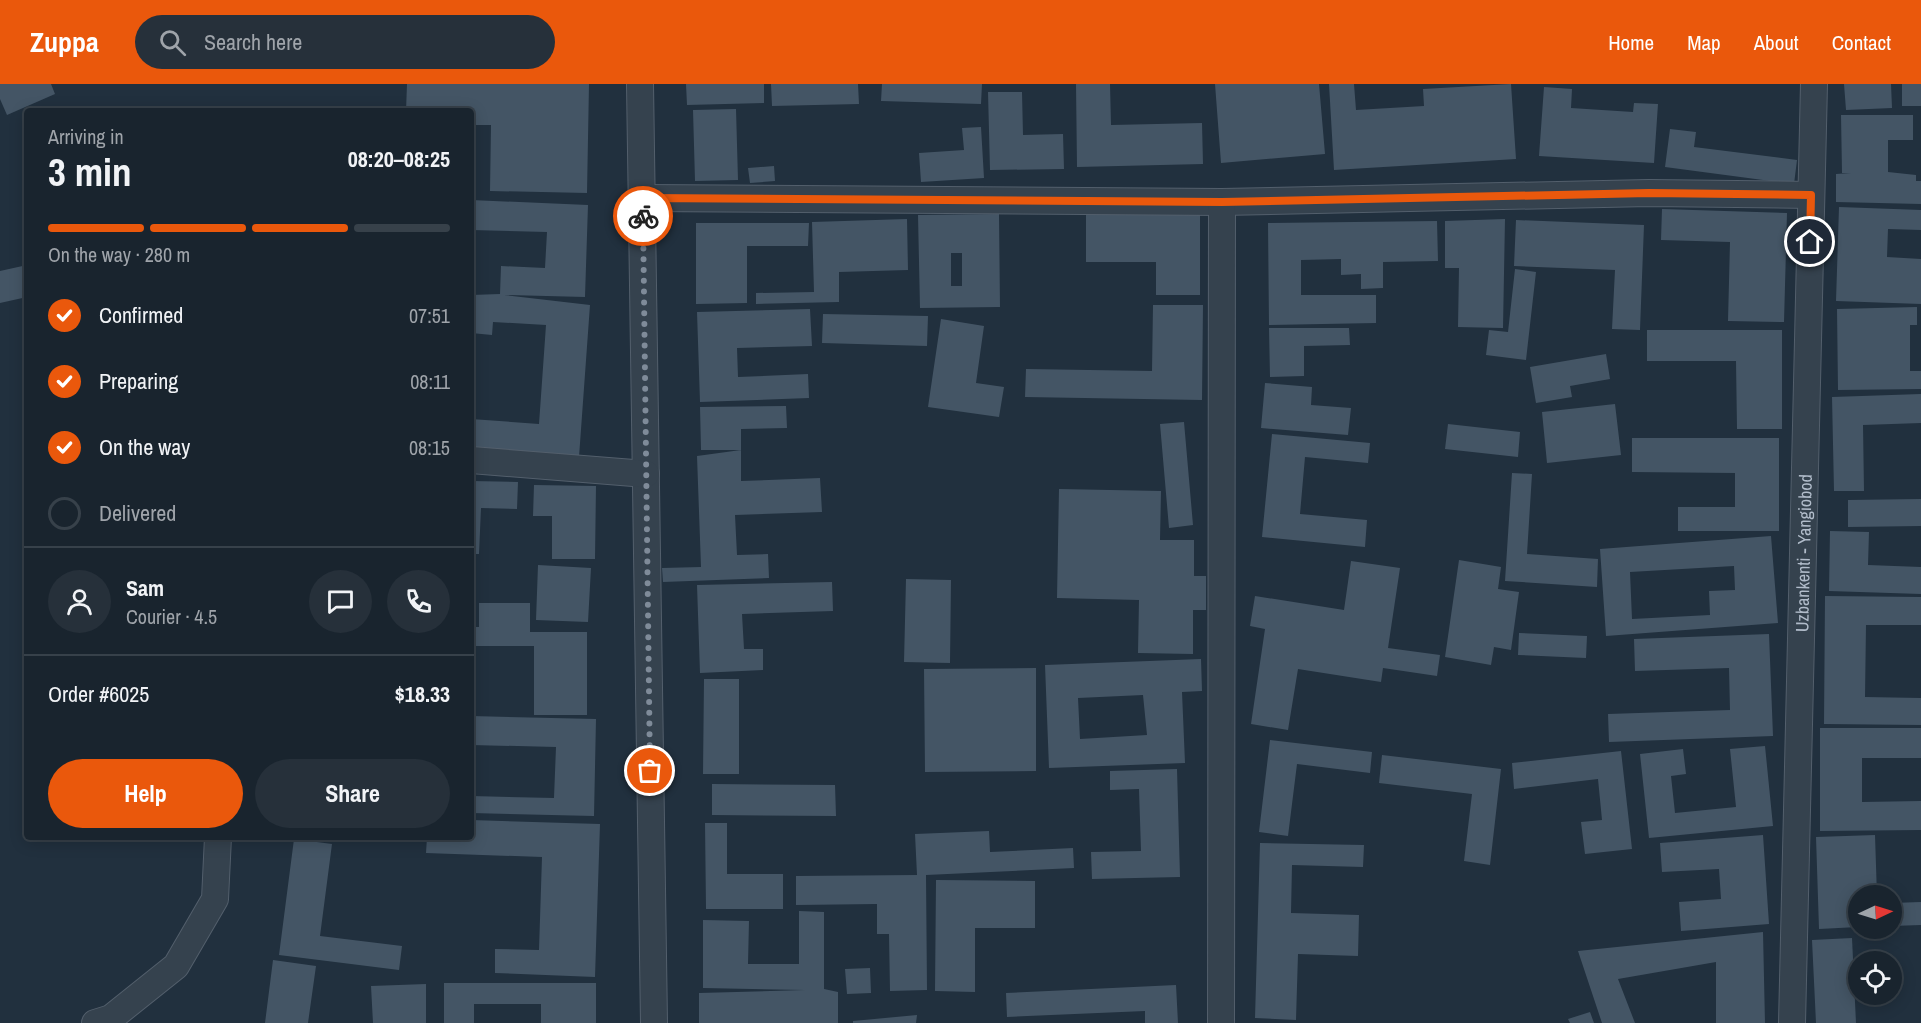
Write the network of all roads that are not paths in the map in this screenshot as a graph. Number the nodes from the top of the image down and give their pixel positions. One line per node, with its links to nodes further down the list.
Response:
1 (640, 84): 4 (street)
2 (1814, 84): 3 (street, Uzbankenti - Yangiobod)
3 (1811, 195): 5 (street); 12 (street, Uzbankenti - Yangiobod)
4 (643, 198): 5 (street); 7 (street)
5 (1222, 202): 11 (street)
6 (474, 460): 7 (street)
7 (646, 474): 10 (street)
8 (218, 840): 9 (street)
9 (95, 1023)
10 (654, 1023)
11 (1221, 1023)
12 (1792, 1023)

